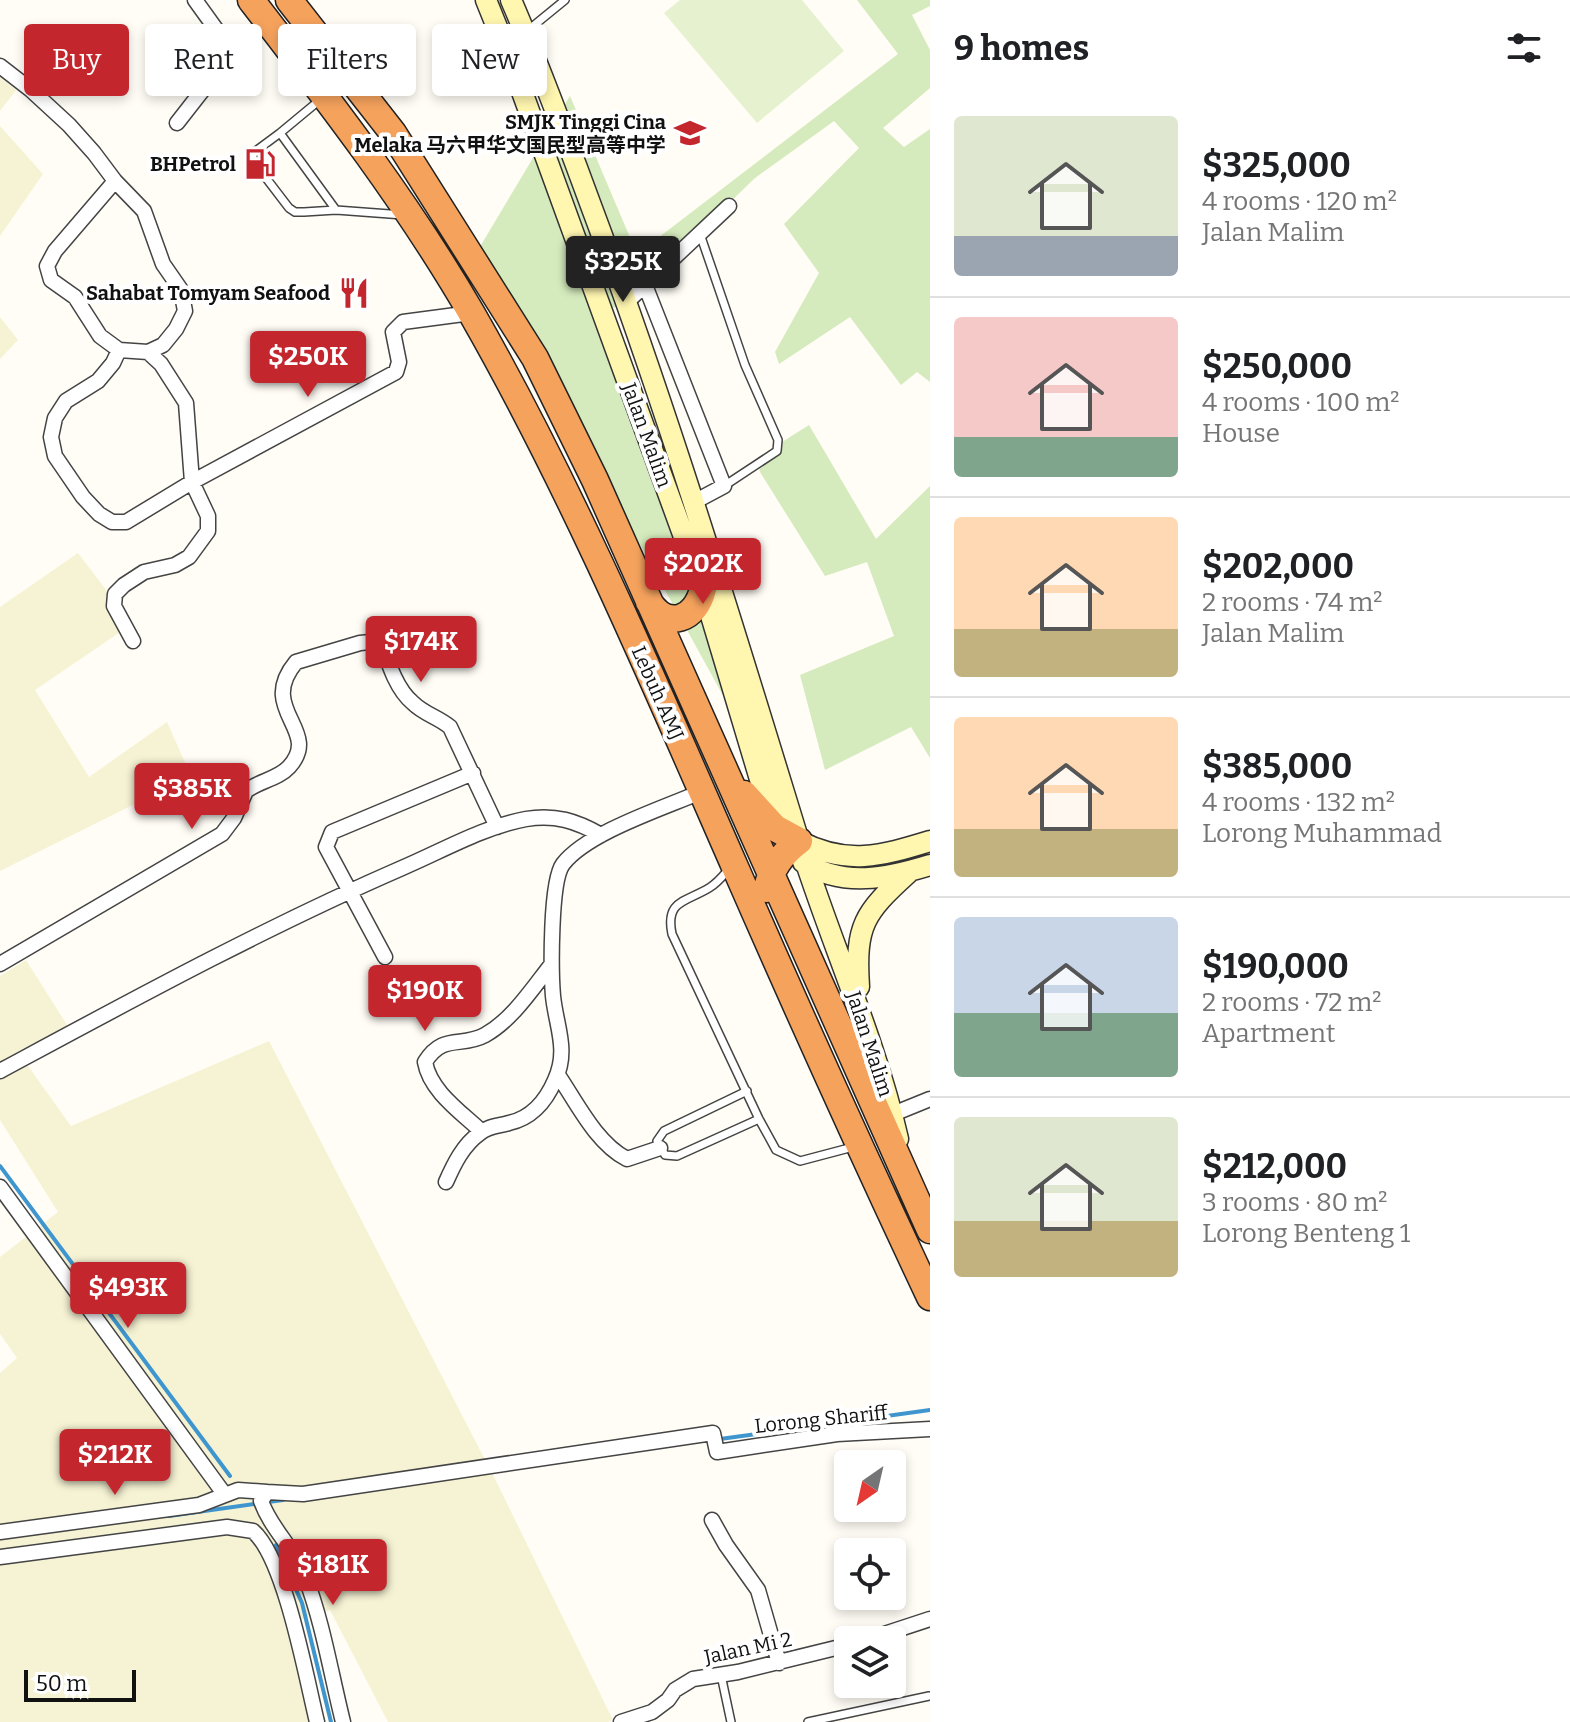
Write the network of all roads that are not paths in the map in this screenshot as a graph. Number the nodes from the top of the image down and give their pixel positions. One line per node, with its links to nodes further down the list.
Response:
1 (195, 0): 13 (street)
2 (251, 0): 9 (highway, Lebuh AMJ)
3 (289, 0): 29 (highway, Lebuh AMJ)
4 (486, 0): 28 (main road, Jalan Malim)
5 (511, 0): 7 (main road, Jalan Malim)
6 (565, 0): 8 (lane)
7 (522, 24)
8 (535, 24)
9 (278, 35)
10 (0, 66): 15 (street)
11 (547, 90): 21 (main road, Jalan Malim)
12 (325, 96): 14 (lane); 18 (highway, Lebuh AMJ)
13 (177, 123)
14 (280, 133): 17 (lane); 17 (lane)
15 (115, 181): 23 (street); 24 (street)
16 (729, 206): 19 (street)
17 (336, 210): 18 (lane)
18 (409, 215): 22 (highway, Lebuh AMJ)
19 (700, 234): 20 (street); 26 (lane)
20 (645, 285): 21 (street); 26 (street)
21 (627, 302): 27 (main road, Jalan Malim)
22 (471, 313): 25 (street); 33 (highway, Lebuh AMJ)
23 (119, 350): 24 (street); 25 (street)
24 (148, 352): 25 (street)
25 (192, 482): 30 (street)
26 (724, 486): 27 (street)
27 (694, 502): 37 (main road, Jalan Malim)
28 (703, 589): 29 (highway); 37 (main road, Jalan Malim)
29 (647, 599): 31 (highway, Lebuh AMJ)
30 (133, 641)
31 (697, 710): 37 (highway); 40 (highway, Lebuh AMJ)
32 (473, 773): 34 (street); 41 (street); 44 (street)
33 (703, 791): 35 (street); 38 (highway, Lebuh AMJ)
34 (497, 827): 35 (street); 41 (street)
35 (601, 835): 45 (street)
36 (930, 841): 37 (main road)
37 (792, 846): 39 (main road); 40 (highway); 46 (main road, Jalan Malim)
38 (733, 863): 42 (highway, Lebuh AMJ); 49 (lane)
39 (921, 868): 46 (main road)
40 (770, 875): 42 (highway); 57 (highway, Lebuh AMJ)
41 (348, 892): 43 (street); 47 (street)
42 (770, 948): 54 (highway, Lebuh AMJ)
43 (385, 957)
44 (0, 964)
45 (551, 965): 48 (street); 53 (street)
46 (861, 1013): 51 (main road, Jalan Malim)
47 (0, 1071)
48 (558, 1075): 53 (street); 55 (street)
49 (747, 1091): 52 (lane); 55 (lane)
50 (930, 1099): 51 (street)
51 (893, 1114): 57 (main road, Jalan Malim)
52 (759, 1119): 54 (lane); 55 (lane)
53 (481, 1131): 56 (street)
54 (859, 1145): 60 (highway, Lebuh AMJ)
55 (660, 1148)
56 (446, 1182)
57 (909, 1182): 59 (highway, Lebuh AMJ)
58 (0, 1187): 62 (street)
59 (930, 1230)
60 (930, 1297)
61 (930, 1429): 63 (street, Lorong Shariff)
62 (225, 1495): 63 (street); 66 (street)
63 (264, 1496): 65 (street)
64 (712, 1520): 72 (street)
65 (271, 1523): 67 (street); 76 (street)
66 (0, 1532)
67 (261, 1538): 68 (street); 75 (street)
68 (0, 1557)
69 (930, 1619): 70 (street)
70 (906, 1627)
71 (834, 1649): 72 (street, Jalan Mi 2)
72 (779, 1663): 73 (street, Jalan Mi 2)
73 (721, 1675): 77 (street, Jalan Mi 2); 78 (lane)
74 (929, 1696): 79 (lane)
75 (317, 1722)
76 (343, 1722)
77 (621, 1722)
78 (731, 1722)
79 (808, 1722)

